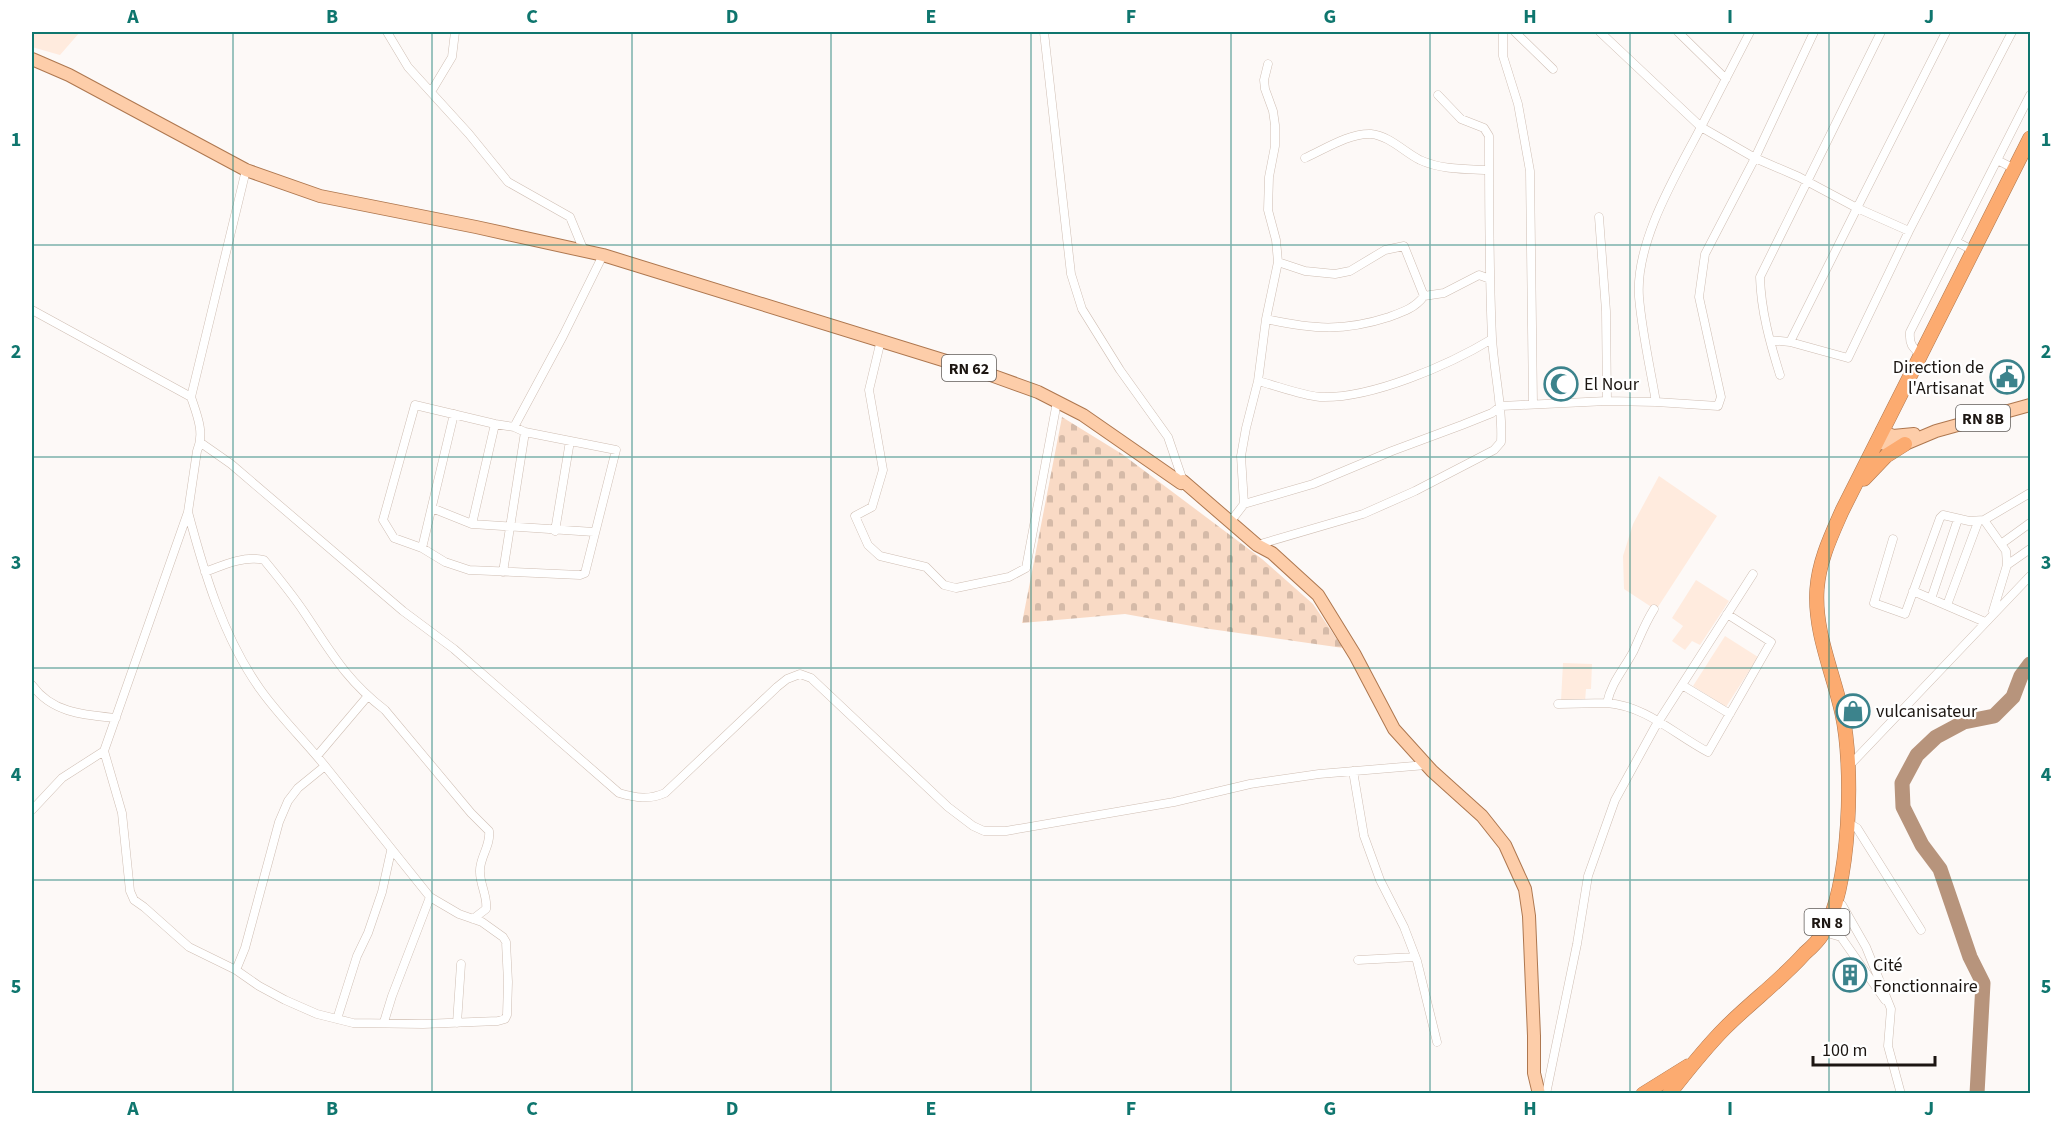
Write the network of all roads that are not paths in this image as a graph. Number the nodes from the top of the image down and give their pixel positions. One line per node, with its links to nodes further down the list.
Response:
1 (387, 32): 17 (street)
2 (455, 32): 17 (street)
3 (1044, 32): 64 (street)
4 (1503, 32): 52 (street)
5 (1515, 32): 15 (street)
6 (1600, 32): 20 (street)
7 (1678, 32): 16 (street)
8 (1750, 32): 16 (street)
9 (1814, 32): 23 (street)
10 (1881, 32): 28 (street)
11 (1946, 32): 29 (street)
12 (2012, 32): 31 (street)
13 (32, 58): 26 (main road, RN 62)
14 (1268, 64): 36 (street)
15 (1553, 69)
16 (1726, 79): 20 (street)
17 (431, 92): 34 (street)
18 (1438, 95): 27 (street)
19 (2031, 95): 24 (street)
20 (1701, 127): 23 (street); 51 (street)
21 (2031, 138): 25 (highway, RN 8)
22 (1305, 158): 27 (street)
23 (1755, 158): 28 (street); 51 (street)
24 (1997, 160): 25 (street); 32 (street)
25 (2015, 169): 33 (highway, RN 8)
26 (246, 170): 34 (main road, RN 62); 48 (street)
27 (1489, 170): 37 (street)
28 (1806, 181): 29 (street); 43 (street)
29 (1857, 208): 31 (street); 44 (street)
30 (1599, 217): 49 (street)
31 (1909, 231): 44 (street)
32 (1957, 242): 33 (street); 45 (street)
33 (1974, 250): 45 (highway, RN 8)
34 (584, 251): 35 (main road, RN 62)
35 (603, 255): 42 (main road, RN 62); 57 (street)
36 (1278, 262): 38 (street); 40 (street)
37 (1490, 279): 38 (street); 41 (street)
38 (1424, 296): 40 (street)
39 (32, 310): 48 (street)
40 (1266, 318): 47 (street)
41 (1492, 339): 47 (street); 54 (street)
42 (881, 340): 50 (main road, RN 62); 50 (street)
43 (1770, 340): 44 (street); 46 (street)
44 (1790, 342)
45 (1921, 355): 60 (highway, RN 8)
46 (1780, 375)
47 (1258, 381): 67 (street)
48 (191, 397): 62 (street)
49 (1607, 401): 51 (street); 52 (street)
50 (1057, 402): 64 (main road, RN 62)
51 (1656, 402)
52 (1533, 404): 54 (street)
53 (2031, 405): 58 (main road, RN 8B)
54 (1501, 406): 67 (street); 80 (street)
55 (454, 414): 56 (street); 68 (street); 81 (street)
56 (495, 424): 57 (street); 74 (street)
57 (514, 427): 59 (street)
58 (1936, 431): 60 (main road, RN 8B); 63 (main road, RN 8B)
59 (525, 432): 61 (street); 75 (street)
60 (1880, 436): 63 (main road, RN 8B); 65 (highway, RN 8)
61 (570, 441): 76 (street); 77 (street)
62 (201, 443): 69 (street); 108 (street)
63 (1905, 444): 65 (highway)
64 (1183, 481): 71 (main road, RN 62)
65 (1853, 492): 107 (highway, RN 8)
66 (2031, 493): 72 (street)
67 (1244, 504): 71 (street)
68 (432, 508): 74 (street); 81 (street)
69 (188, 512): 84 (street); 101 (street)
70 (1958, 519): 72 (street); 88 (street); 89 (street)
71 (1231, 521): 80 (main road, RN 62)
72 (1981, 521): 79 (street); 90 (street)
73 (2031, 523): 79 (street)
74 (472, 524): 75 (street)
75 (510, 528): 76 (street); 85 (street)
76 (555, 531): 77 (street)
77 (594, 532): 85 (street)
78 (1893, 539): 88 (street)
79 (2001, 544): 83 (street)
80 (1257, 545): 105 (main road, RN 62)
81 (422, 548): 85 (street)
82 (2031, 549): 83 (street)
83 (2007, 565): 93 (street)
84 (206, 572): 97 (street); 104 (street)
85 (503, 572)
86 (1753, 574): 92 (street)
87 (2031, 576): 93 (street)
88 (1913, 591): 89 (street)
89 (1930, 599): 90 (street)
90 (1947, 605): 94 (street)
91 (1654, 609): 98 (street)
92 (1727, 614): 96 (street); 100 (street)
93 (1992, 615): 94 (street)
94 (1985, 622): 107 (street)
95 (32, 685): 101 (street)
96 (1682, 685): 100 (street); 102 (street)
97 (367, 696): 104 (street); 114 (street)
98 (1607, 703): 99 (street); 102 (street)
99 (1558, 704)
100 (1730, 714): 102 (street)
101 (116, 718): 103 (street)
102 (1659, 721): 129 (street)
103 (104, 751): 109 (street); 121 (street)
104 (317, 756): 106 (street)
105 (1426, 765): 108 (street); 128 (main road, RN 62)
106 (325, 766): 111 (street); 121 (street)
107 (1849, 767): 110 (highway, RN 8)
108 (1353, 771): 118 (street)
109 (32, 810)
110 (1847, 822): 113 (highway, RN 8); 116 (street)
111 (391, 851): 112 (street); 123 (street)
112 (430, 897): 114 (street); 124 (street)
113 (1833, 907): 115 (street); 115 (street); 117 (highway, RN 8)
114 (473, 919): 125 (street)
115 (1856, 930): 122 (street)
116 (1921, 930)
117 (1824, 932): 122 (street); 127 (highway, RN 8)
118 (1415, 957): 119 (street); 126 (street)
119 (1358, 960)
120 (460, 964): 125 (street)
121 (236, 970): 123 (street)
122 (1891, 1009): 132 (street)
123 (337, 1019): 124 (street)
124 (384, 1022): 125 (street)
125 (457, 1023)
126 (1437, 1042)
127 (1692, 1064): 130 (highway); 131 (highway, RN 8)
128 (1539, 1094)
129 (1546, 1094)
130 (1643, 1094)
131 (1669, 1094)
132 (1901, 1094)

